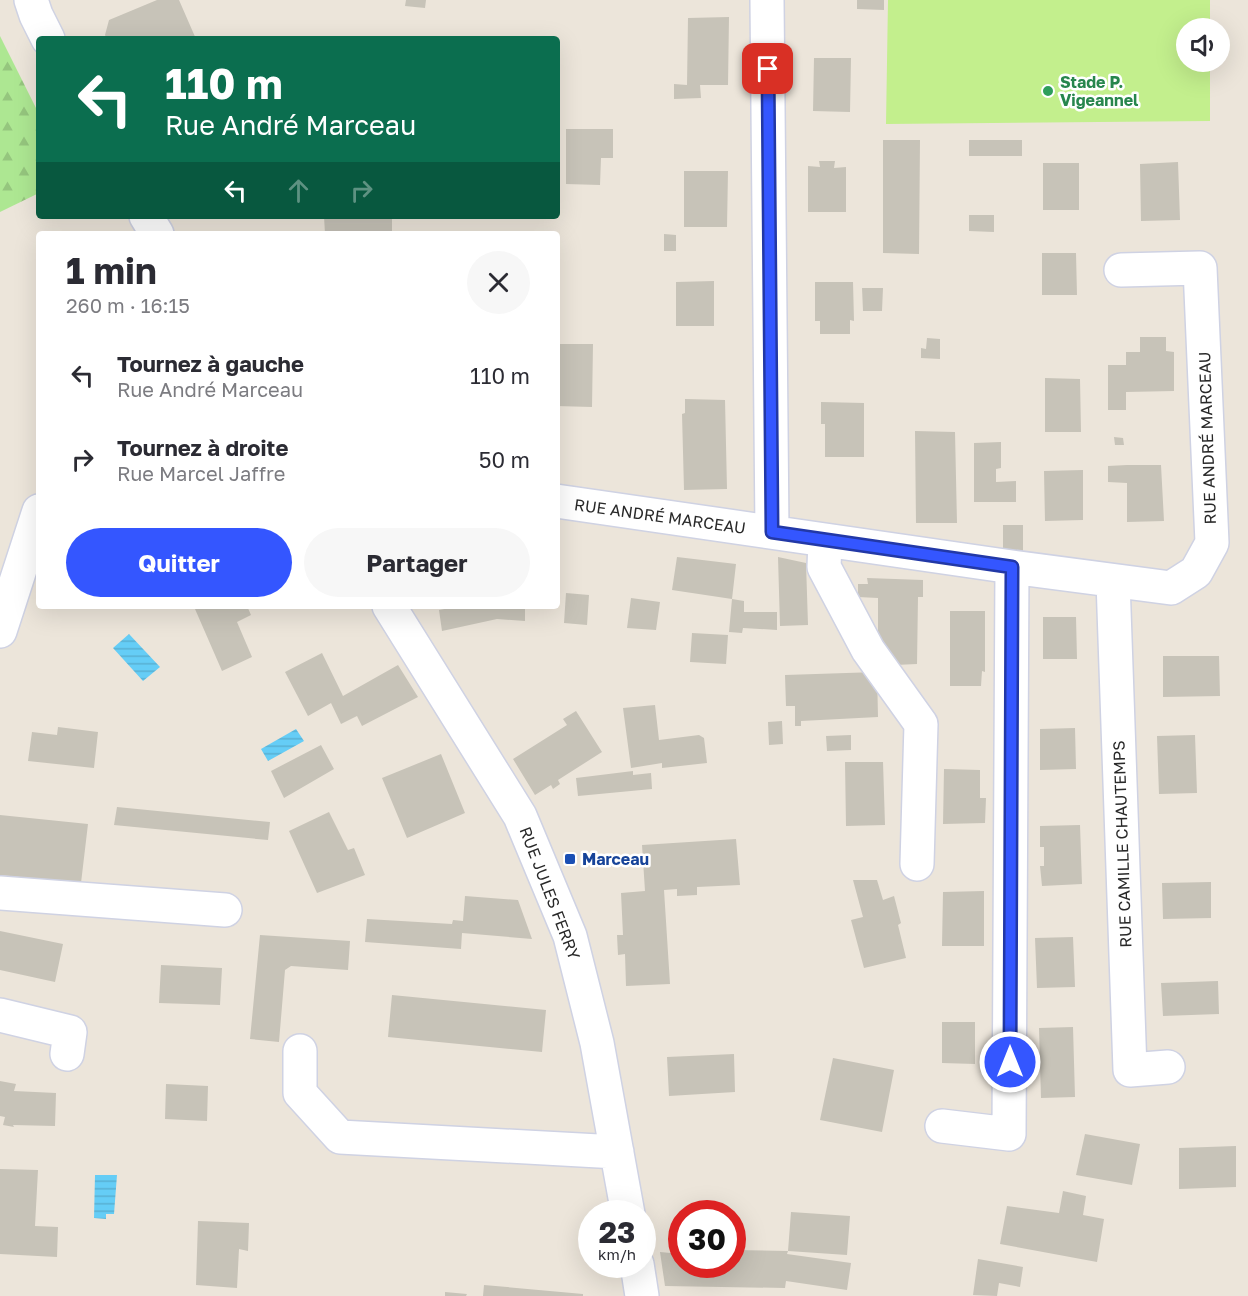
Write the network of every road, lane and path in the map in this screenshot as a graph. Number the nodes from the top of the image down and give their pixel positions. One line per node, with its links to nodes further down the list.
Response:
1 (31, 0): 3 (street)
2 (767, 0): 7 (street)
3 (46, 36)
4 (1121, 270): 10 (street, RUE ANDRÉ MARCEAU)
5 (560, 502): 7 (street, RUE ANDRÉ MARCEAU)
6 (36, 520): 12 (street)
7 (772, 532): 8 (street, RUE ANDRÉ MARCEAU)
8 (825, 541): 9 (street, RUE ANDRÉ MARCEAU); 13 (street)
9 (1012, 567): 10 (street, RUE ANDRÉ MARCEAU); 20 (street)
10 (1113, 581): 19 (street, RUE CAMILLE CHAUTEMPS)
11 (391, 609): 21 (street, RUE JULES FERRY)
12 (0, 630)
13 (917, 864)
14 (0, 893): 15 (street)
15 (225, 910)
16 (0, 1015): 18 (street)
17 (300, 1051): 21 (street)
18 (67, 1054)
19 (1168, 1067)
20 (942, 1126)
21 (617, 1152): 22 (street, RUE JULES FERRY)
22 (626, 1200)
23 (639, 1278): 24 (street)
24 (642, 1296)

